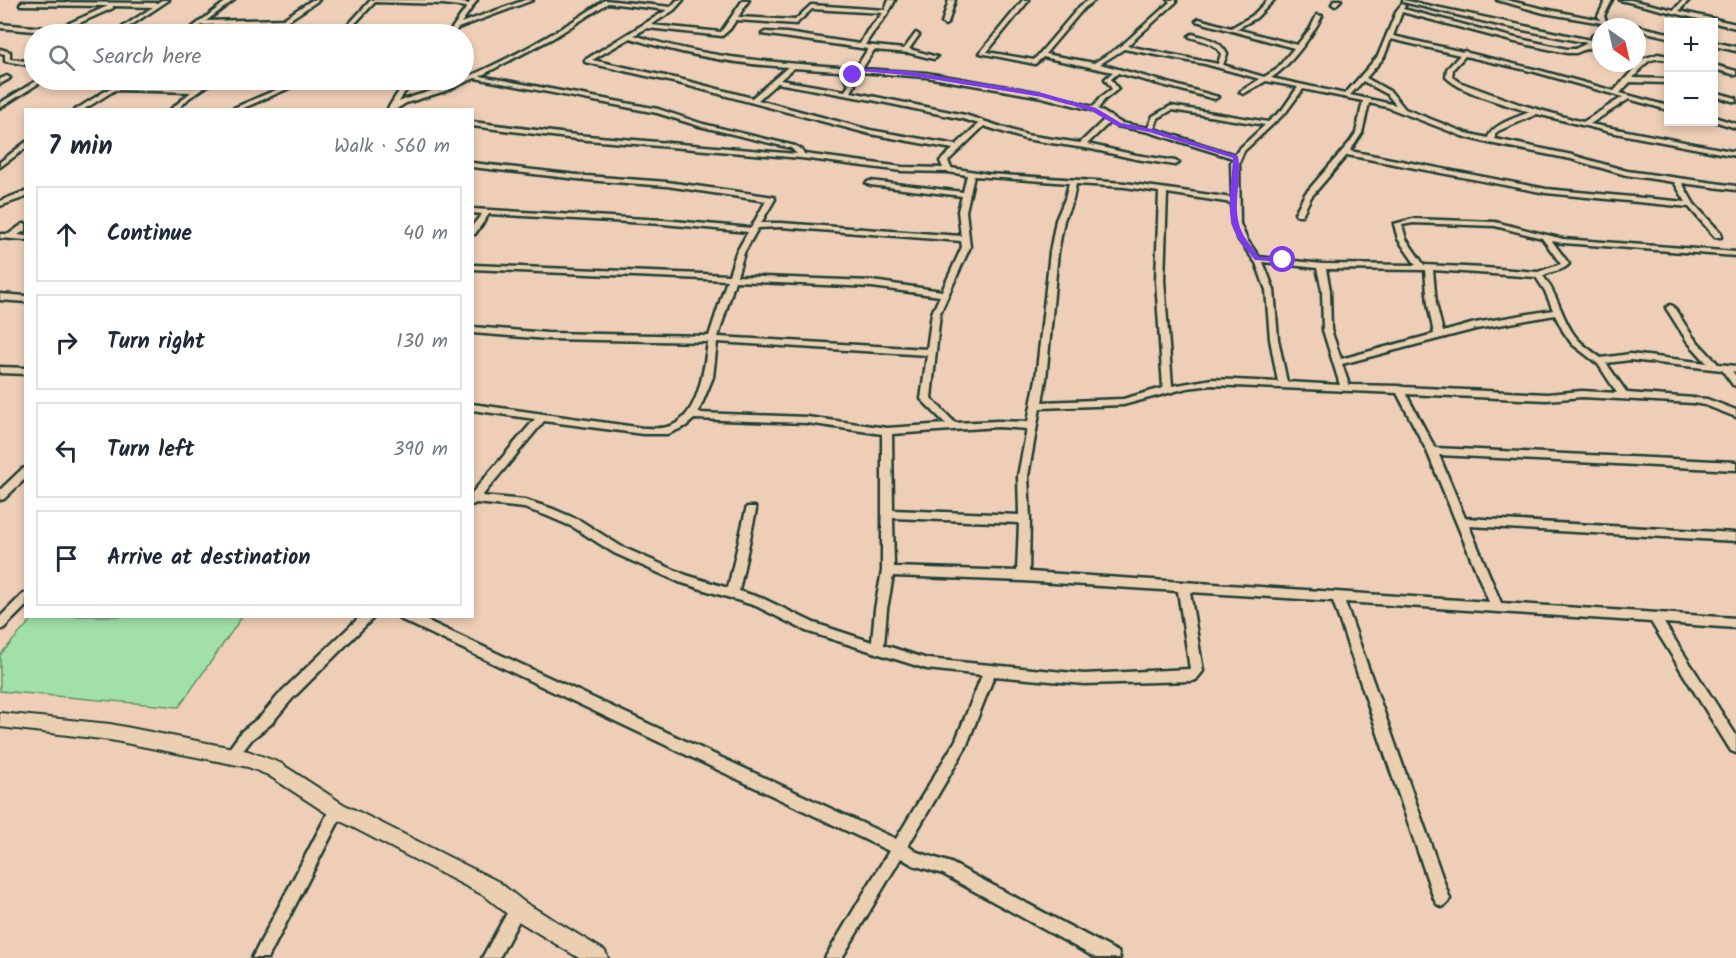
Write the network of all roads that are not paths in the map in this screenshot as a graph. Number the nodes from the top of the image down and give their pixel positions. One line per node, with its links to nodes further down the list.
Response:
1 (166, 0): 23 (street)
2 (231, 0): 35 (street)
3 (316, 0): 31 (street)
4 (374, 0): 20 (street); 39 (street)
5 (530, 0): 41 (street)
6 (680, 0): 24 (street)
7 (746, 0): 29 (street)
8 (892, 0): 26 (street)
9 (952, 0): 33 (street)
10 (1026, 0): 64 (street)
11 (1092, 0): 64 (street)
12 (1173, 0): 56 (street)
13 (1271, 0): 46 (street)
14 (1405, 0): 25 (street); 54 (street)
15 (1500, 0): 34 (street)
16 (1609, 0): 30 (street)
17 (1623, 0): 27 (street)
18 (1686, 0): 27 (street)
19 (608, 1): 24 (street); 77 (street)
20 (472, 3): 40 (street)
21 (22, 4): 22 (street)
22 (116, 5): 23 (street); 36 (street)
23 (159, 5): 37 (street)
24 (672, 9): 43 (street)
25 (1400, 10): 53 (street); 54 (street)
26 (887, 12): 29 (street); 57 (street)
27 (1675, 12): 44 (street)
28 (1319, 16): 58 (street)
29 (734, 18): 43 (street)
30 (1602, 18)
31 (284, 21): 35 (street); 38 (street)
32 (1199, 21): 46 (street)
33 (945, 22)
34 (1592, 22)
35 (201, 23)
36 (73, 24)
37 (130, 24)
38 (281, 24)
39 (351, 24)
40 (458, 24)
41 (464, 24)
42 (0, 26): 45 (street)
43 (646, 26): 51 (street)
44 (1736, 26)
45 (24, 28)
46 (1231, 30): 58 (street)
47 (1646, 30): 49 (street)
48 (765, 34): 57 (street)
49 (1664, 34)
50 (916, 35): 61 (street)
51 (631, 36): 72 (street); 98 (street)
52 (1192, 36): 71 (street)
53 (1390, 37): 63 (street); 80 (street)
54 (1591, 42)
55 (1718, 45): 60 (street)
56 (1123, 46): 70 (street); 71 (street)
57 (861, 47): 59 (street)
58 (1297, 47): 79 (street)
59 (872, 48): 61 (street); 74 (street)
60 (1736, 49)
61 (906, 50): 66 (street)
62 (0, 51): 65 (street)
63 (1465, 53): 92 (street); 109 (street)
64 (1043, 55): 70 (street)
65 (9, 57): 68 (street); 69 (street)
66 (934, 57)
67 (1664, 58): 81 (street)
68 (0, 59)
69 (24, 64)
70 (1095, 65): 75 (street)
71 (1220, 65): 79 (street)
72 (792, 67): 74 (street); 82 (street)
73 (1718, 68): 76 (street)
74 (858, 70): 93 (street); 108 (street)
75 (1118, 70): 96 (street); 108 (street)
76 (1736, 73)
77 (474, 75)
78 (474, 76): 124 (street)
79 (1268, 79): 84 (street); 91 (street)
80 (1363, 79): 95 (street); 107 (street)
81 (1628, 80): 83 (street); 92 (street)
82 (774, 81): 93 (street); 98 (street)
83 (1664, 81)
84 (1302, 86): 95 (street); 114 (street)
85 (25, 90): 101 (street)
86 (111, 90): 103 (street)
87 (196, 90): 104 (street)
88 (280, 90): 105 (street)
89 (403, 90): 106 (street)
90 (442, 90): 106 (street)
91 (1244, 92)
92 (1616, 93): 97 (street)
93 (847, 94): 113 (street)
94 (1718, 95): 100 (street)
95 (1346, 96): 99 (street)
96 (1215, 97)
97 (1628, 97): 102 (street); 115 (street)
98 (754, 100): 121 (street)
99 (1366, 100): 107 (street); 122 (street)
100 (1736, 100)
101 (0, 106)
102 (1664, 107)
103 (81, 108)
104 (175, 108)
105 (237, 108)
106 (391, 108)
107 (1402, 109): 118 (street)
108 (1094, 110): 110 (street)
109 (1535, 112): 115 (street); 118 (street)
110 (1108, 120): 117 (street); 119 (street)
111 (1718, 121): 116 (street)
112 (474, 124): 124 (street)
113 (982, 124): 119 (street); 121 (street)
114 (1270, 124): 117 (street); 125 (street)
115 (1585, 124): 123 (street)
116 (1736, 126)
117 (1150, 130): 125 (street)
118 (1491, 142): 131 (street)
119 (1082, 145): 126 (street)
120 (24, 146): 127 (street)
121 (956, 147): 129 (street)
122 (1347, 153): 140 (street); 143 (street)
123 (1736, 154)
124 (801, 156): 129 (street)
125 (1236, 157): 138 (street)
126 (1175, 163)
127 (0, 165)
128 (474, 165): 145 (street)
129 (948, 170): 130 (street)
130 (971, 175): 132 (street); 137 (street)
131 (1677, 181): 134 (street); 140 (street)
132 (1072, 182): 135 (street); 181 (street)
133 (870, 183): 137 (street)
134 (1736, 188)
135 (1163, 191): 138 (street); 179 (street)
136 (24, 195): 139 (street)
137 (965, 195): 152 (street)
138 (1235, 201): 154 (street)
139 (0, 204)
140 (1691, 205): 147 (street)
141 (474, 211): 142 (street)
142 (487, 212): 145 (street); 146 (street)
143 (1299, 213)
144 (24, 227): 148 (street)
145 (753, 228): 152 (street); 159 (street)
146 (474, 229)
147 (1718, 235)
148 (12, 236): 149 (street); 150 (street)
149 (0, 237)
150 (24, 238)
151 (1546, 238): 153 (street); 157 (street); 158 (street)
152 (965, 239): 160 (street)
153 (1736, 254)
154 (1257, 259): 155 (street); 176 (street)
155 (1321, 266): 157 (street); 170 (street)
156 (474, 267): 159 (street)
157 (1425, 267): 158 (street); 166 (street)
158 (1540, 275): 164 (street)
159 (733, 278): 160 (street); 167 (street)
160 (944, 294): 168 (street)
161 (0, 297): 162 (street)
162 (24, 298)
163 (1670, 308): 171 (street)
164 (1558, 312): 166 (street); 169 (street)
165 (474, 330): 167 (street)
166 (1439, 335): 170 (street)
167 (713, 339): 168 (street); 184 (street)
168 (931, 352): 187 (street)
169 (1601, 362): 171 (street); 180 (street)
170 (1337, 363): 177 (street)
171 (1720, 367): 172 (street); 175 (street)
172 (1736, 369)
173 (0, 370): 174 (street)
174 (24, 370)
175 (1736, 383)
176 (1283, 385): 177 (street); 179 (street)
177 (1345, 387): 178 (street)
178 (1399, 389): 180 (street); 189 (street)
179 (1168, 390): 181 (street)
180 (1624, 396): 183 (street)
181 (1037, 405): 186 (street)
182 (474, 407): 185 (street)
183 (1736, 414)
184 (692, 416): 185 (street); 188 (street)
185 (542, 417): 193 (street)
186 (1032, 426): 187 (street); 196 (street)
187 (953, 428): 188 (street)
188 (887, 431): 195 (street)
189 (1432, 450): 190 (street); 197 (street)
190 (1736, 466)
191 (24, 474): 192 (street)
192 (0, 496)
193 (474, 500): 202 (street)
194 (750, 510): 202 (street)
195 (888, 514): 196 (street); 199 (street)
196 (1025, 519): 200 (street)
197 (1463, 522): 198 (street); 205 (street)
198 (1736, 537)
199 (888, 571): 200 (street); 211 (street)
200 (1023, 576): 201 (street)
201 (1183, 587): 203 (street); 212 (street)
202 (733, 594): 211 (street)
203 (1337, 596): 205 (street); 218 (street)
204 (24, 600): 210 (street)
205 (1497, 607): 206 (street)
206 (1654, 617): 209 (street); 214 (street)
207 (367, 618): 215 (street)
208 (408, 618): 217 (street)
209 (1736, 622)
210 (0, 625)
211 (878, 649): 212 (street)
212 (990, 670): 217 (street)
213 (0, 720): 215 (street)
214 (1736, 747)
215 (230, 757): 216 (street)
216 (337, 810): 219 (street); 220 (street)
217 (900, 849): 223 (street); 224 (street)
218 (1442, 899)
219 (517, 909): 221 (street); 222 (street)
220 (260, 958)
221 (490, 958)
222 (598, 958)
223 (833, 958)
224 (1112, 958)

